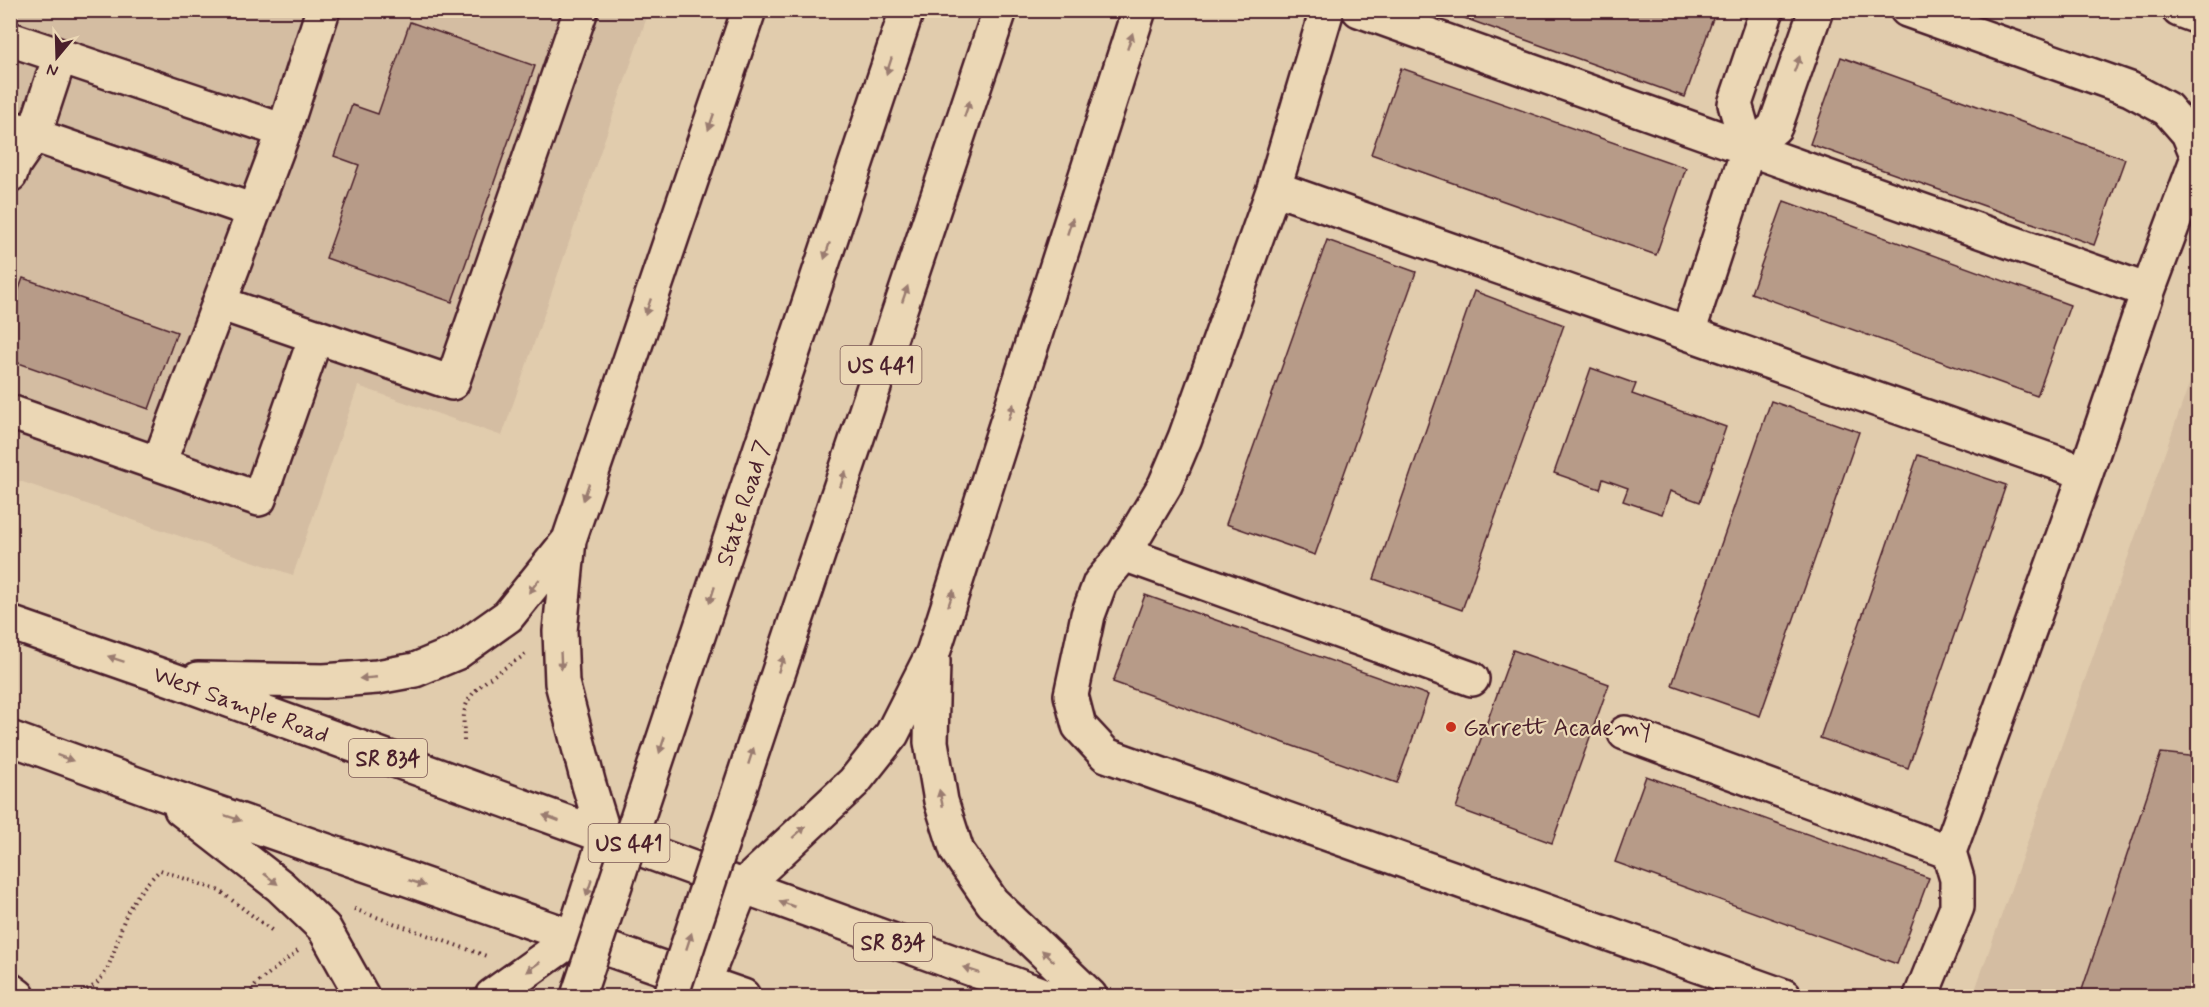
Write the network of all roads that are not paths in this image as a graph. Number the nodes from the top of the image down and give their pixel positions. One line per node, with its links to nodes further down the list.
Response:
1 (323, 10): 17 (main road)
2 (581, 10): 25 (main road)
3 (749, 10): 29 (main road, one-way to 29)
4 (908, 10): 47 (main road, State Road 7 / US 441, one-way to 47, bridge)
5 (1000, 10): 48 (main road, US 441, one-way to 5, bridge)
6 (1139, 10): 32 (main road, one-way to 6)
7 (1327, 10): 20 (main road)
8 (1359, 10): 18 (main road)
9 (1767, 10): 18 (main road)
10 (1816, 10): 18 (main road, one-way to 10)
11 (1907, 10): 22 (main road)
12 (2179, 10): 13 (main road)
13 (2199, 18)
14 (10, 39): 15 (main road)
15 (60, 56): 16 (main road); 17 (main road)
16 (22, 131): 19 (main road); 21 (main road)
17 (284, 131): 21 (main road)
18 (1748, 150): 22 (main road); 24 (main road)
19 (10, 176)
20 (1274, 188): 24 (main road); 30 (main road)
21 (254, 211): 23 (main road)
22 (2148, 291): 28 (main road)
23 (219, 303): 25 (main road); 27 (main road)
24 (1688, 333): 28 (main road)
25 (316, 336): 27 (main road)
26 (10, 412): 27 (main road)
27 (159, 463)
28 (2085, 473): 39 (main road)
29 (569, 540): 33 (main road, one-way to 33); 38 (main road, one-way to 38)
30 (1124, 554): 34 (main road); 52 (main road)
31 (10, 622): 33 (main road, West Sample Road / SR 834, one-way to 31)
32 (933, 653): 40 (main road, one-way to 32); 51 (main road, one-way to 32)
33 (171, 679): 38 (main road, West Sample Road / SR 834, one-way to 33)
34 (1472, 679)
35 (1624, 733): 39 (main road)
36 (10, 738): 37 (main road, one-way to 37)
37 (159, 792): 41 (main road, one-way to 41); 45 (main road, one-way to 45)
38 (606, 838): 40 (main road, West Sample Road / SR 834); 41 (main road, one-way to 41)
39 (1949, 852): 53 (main road)
40 (742, 887): 42 (main road); 50 (main road, West Sample Road / SR 834, one-way to 40)
41 (573, 938): 42 (main road); 46 (main road, one-way to 46)
42 (705, 989): 49 (main road)
43 (10, 990): 44 (main road)
44 (18, 996)
45 (362, 996)
46 (492, 996)
47 (579, 996)
48 (671, 996)
49 (743, 996)
50 (1046, 996)
51 (1090, 996)
52 (1784, 996)
53 (1921, 996)

